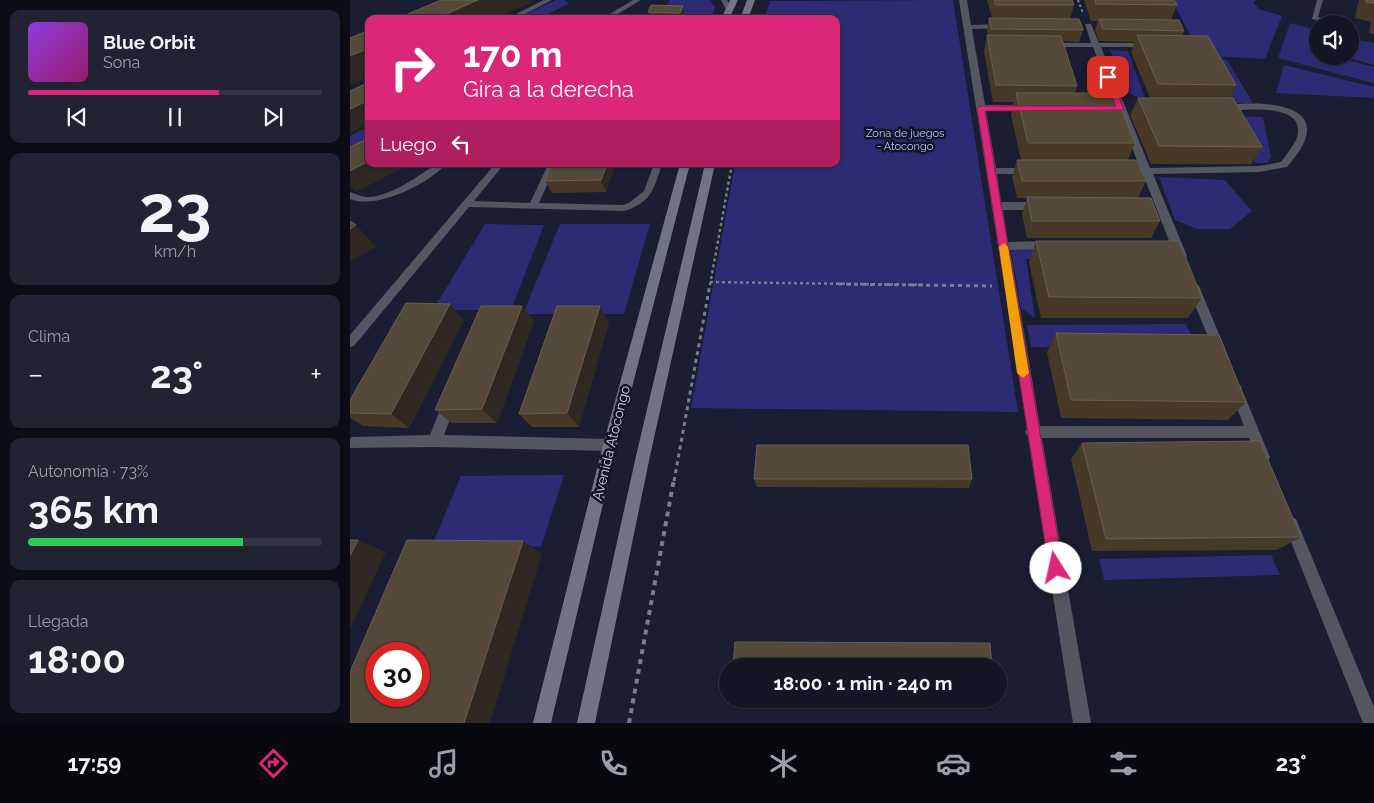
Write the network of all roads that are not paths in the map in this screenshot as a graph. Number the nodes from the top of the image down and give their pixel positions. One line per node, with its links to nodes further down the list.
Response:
1 (549, 0): 9 (lane)
2 (638, 0): 10 (lane)
3 (724, 0): 8 (lane)
4 (734, 0): 8 (main road)
5 (751, 0): 12 (main road)
6 (963, 0): 16 (street)
7 (1320, 0): 13 (lane)
8 (728, 10): 11 (main road)
9 (517, 15)
10 (611, 15)
11 (726, 15)
12 (745, 15)
13 (1315, 15)
14 (1013, 26): 16 (street)
15 (1088, 26): 17 (street)
16 (967, 27): 20 (street)
17 (1095, 45): 18 (street); 19 (street); 32 (street)
18 (1158, 45)
19 (1038, 46)
20 (981, 108): 21 (street); 29 (street)
21 (1041, 108)
22 (1210, 108): 32 (street)
23 (437, 167): 33 (lane)
24 (497, 167): 34 (lane)
25 (551, 167): 35 (lane)
26 (657, 167): 35 (lane)
27 (684, 167): 48 (main road, Avenida Atocongo)
28 (709, 167): 52 (main road)
29 (992, 171): 30 (street); 36 (street)
30 (1040, 171)
31 (1127, 171): 32 (street)
32 (1147, 171): 41 (street)
33 (350, 195)
34 (466, 204): 35 (lane); 40 (lane)
35 (533, 206)
36 (997, 206): 37 (street); 39 (street)
37 (1055, 206)
38 (1061, 245): 39 (street)
39 (1003, 246): 44 (street)
40 (350, 343)
41 (1224, 360)
42 (1231, 378): 45 (street)
43 (455, 390): 46 (street)
44 (1032, 432): 45 (street); 53 (street)
45 (1253, 432): 49 (street)
46 (435, 441): 47 (street); 48 (street)
47 (353, 443)
48 (610, 445): 51 (main road, Avenida Atocongo)
49 (1268, 468)
50 (1286, 514): 54 (street)
51 (542, 723)
52 (586, 723)
53 (1082, 723)
54 (1372, 723)

